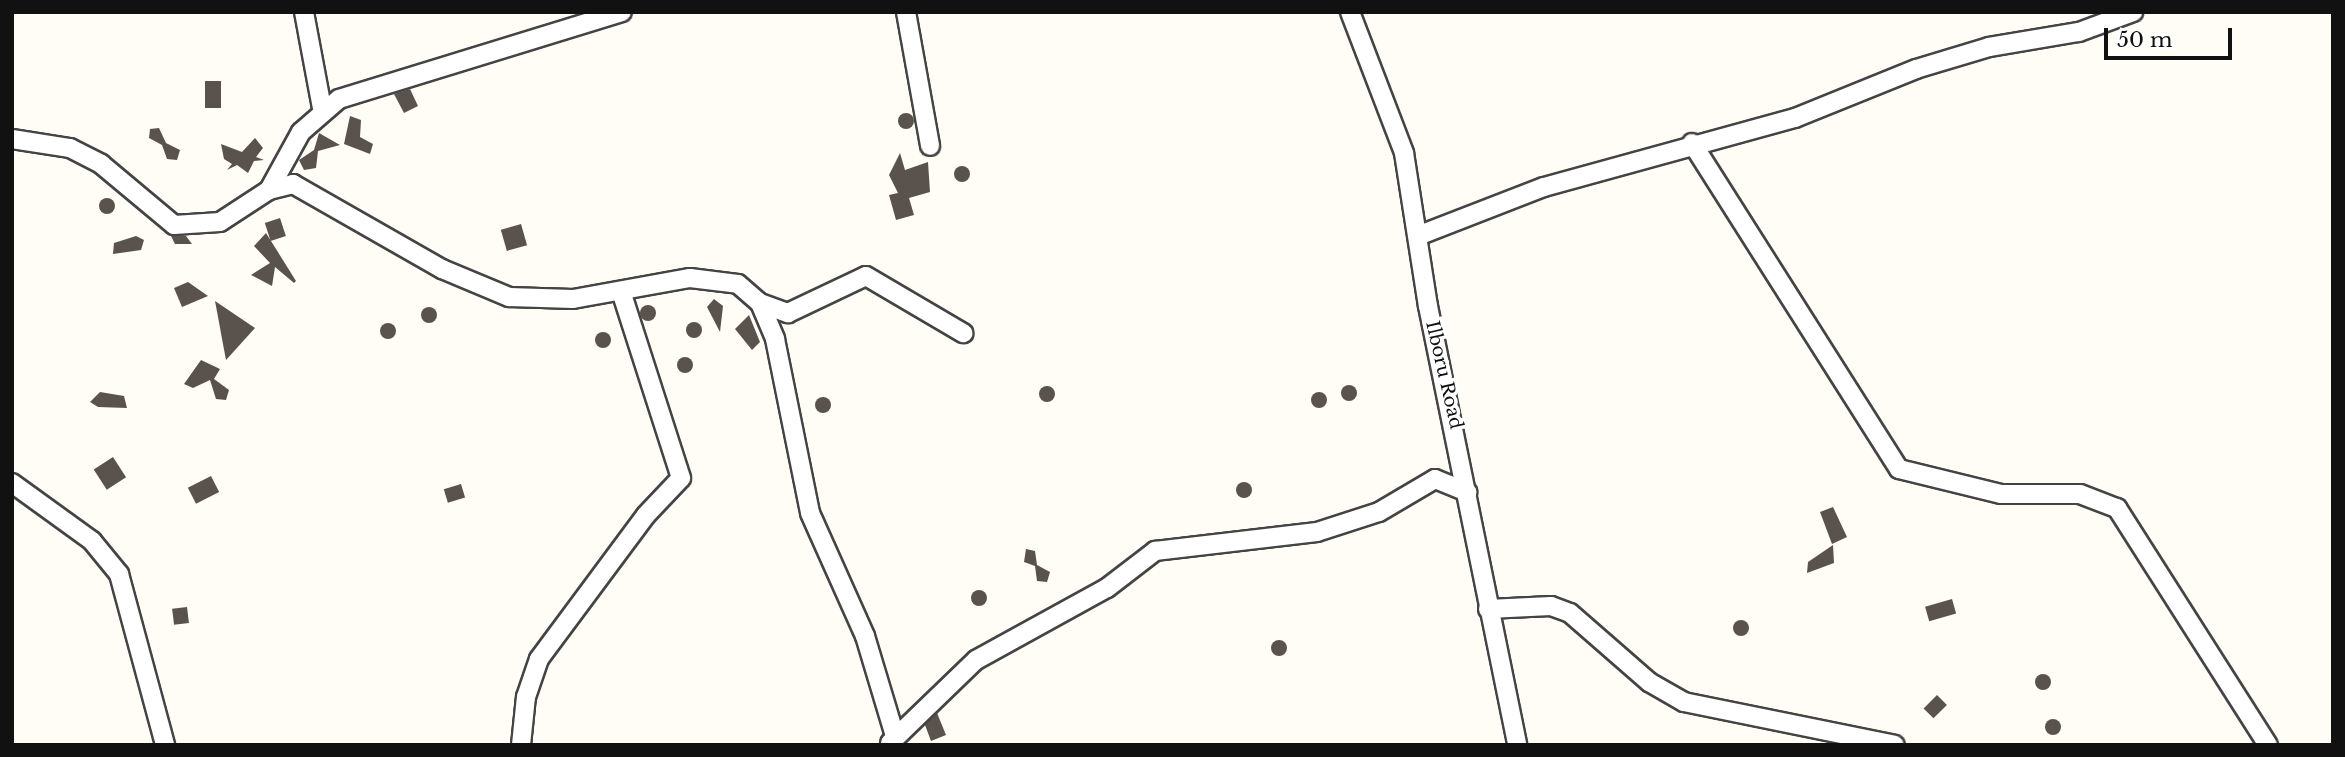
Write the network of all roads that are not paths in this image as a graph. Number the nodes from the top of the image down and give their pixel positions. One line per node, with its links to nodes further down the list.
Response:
1 (304, 12): 6 (street)
2 (622, 12): 6 (street)
3 (906, 12): 9 (street)
4 (1350, 12): 11 (street, Ilboru Road)
5 (2133, 12): 8 (street)
6 (322, 108): 10 (street)
7 (12, 139): 10 (street)
8 (1692, 143): 11 (street); 23 (street)
9 (930, 146)
10 (269, 191): 12 (street)
11 (1420, 235): 16 (street, Ilboru Road)
12 (621, 291): 13 (street); 20 (street)
13 (760, 303): 14 (street); 18 (street)
14 (963, 333)
15 (12, 483): 19 (street)
16 (1466, 492): 17 (street, Ilboru Road); 18 (street)
17 (1488, 609): 21 (street, Ilboru Road); 22 (street)
18 (892, 740)
19 (165, 745)
20 (521, 745)
21 (1517, 745)
22 (1895, 745)
23 (2268, 745)

